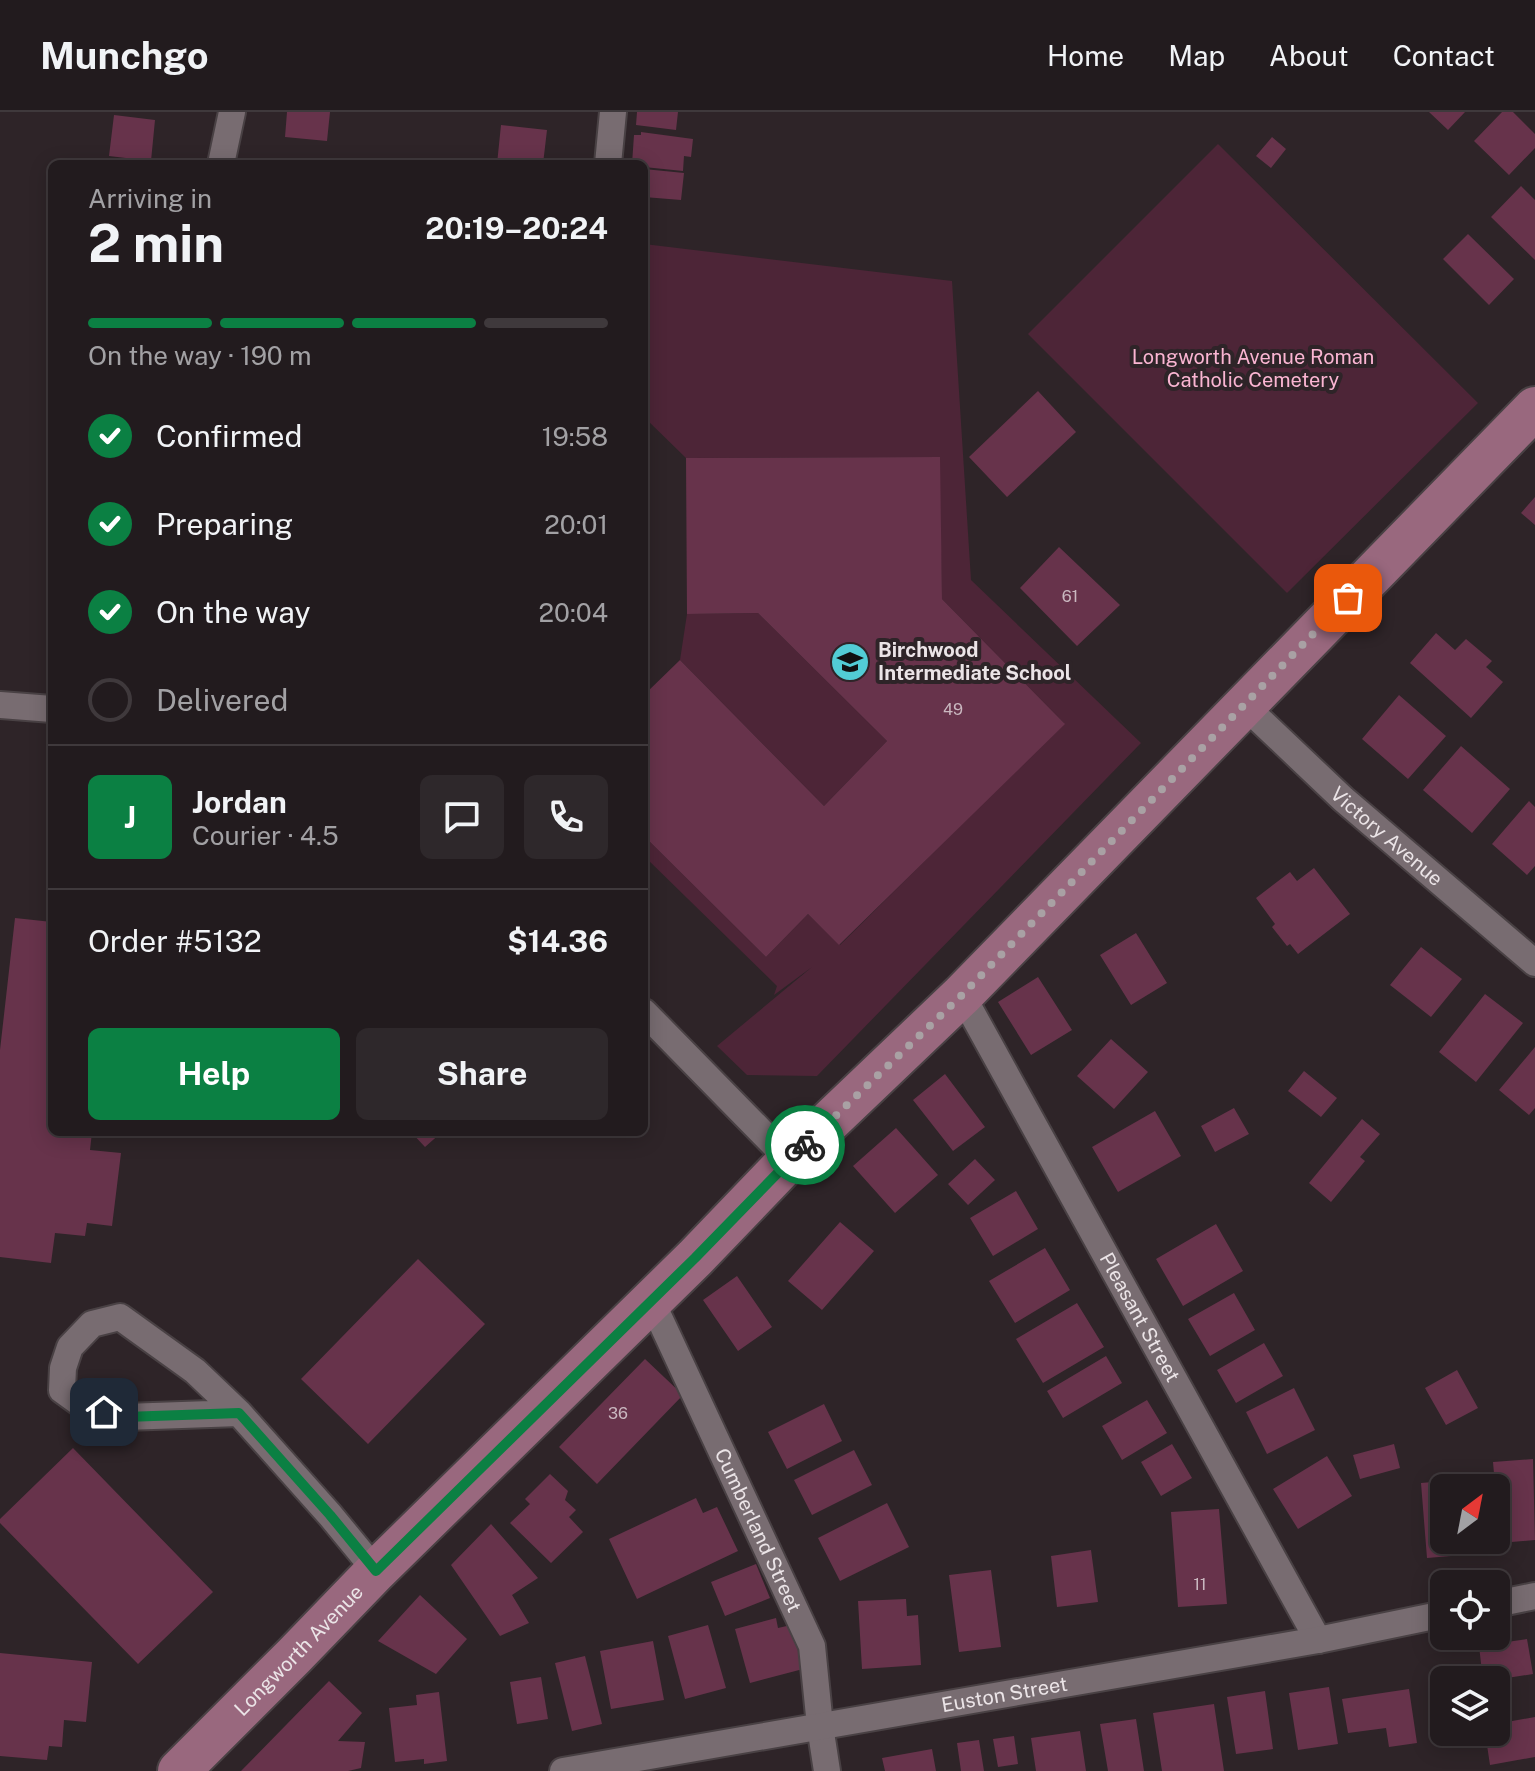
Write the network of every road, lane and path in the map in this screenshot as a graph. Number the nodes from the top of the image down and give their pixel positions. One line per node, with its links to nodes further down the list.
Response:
1 (232, 112): 3 (street)
2 (613, 112): 4 (street)
3 (222, 160)
4 (608, 160)
5 (1535, 408): 7 (main road, Longworth Avenue)
6 (0, 705): 8 (street)
7 (1244, 705): 9 (street, Victory Avenue); 10 (main road, Longworth Avenue)
8 (48, 709)
9 (1535, 963)
10 (962, 995): 12 (main road, Longworth Avenue); 19 (street, Pleasant Street)
11 (648, 1016): 12 (street)
12 (789, 1160): 13 (main road, Longworth Avenue)
13 (651, 1300): 15 (main road, Longworth Avenue); 20 (street, Cumberland Street)
14 (239, 1413): 14 (street); 15 (street)
15 (376, 1571): 21 (main road, Longworth Avenue)
16 (1535, 1596): 17 (street)
17 (1510, 1601)
18 (1430, 1617): 19 (street, Euston Street)
19 (1318, 1640): 20 (street, Euston Street)
20 (820, 1726): 22 (street, Euston Street); 23 (street, Cumberland Street)
21 (179, 1771)
22 (563, 1771)
23 (827, 1771)

